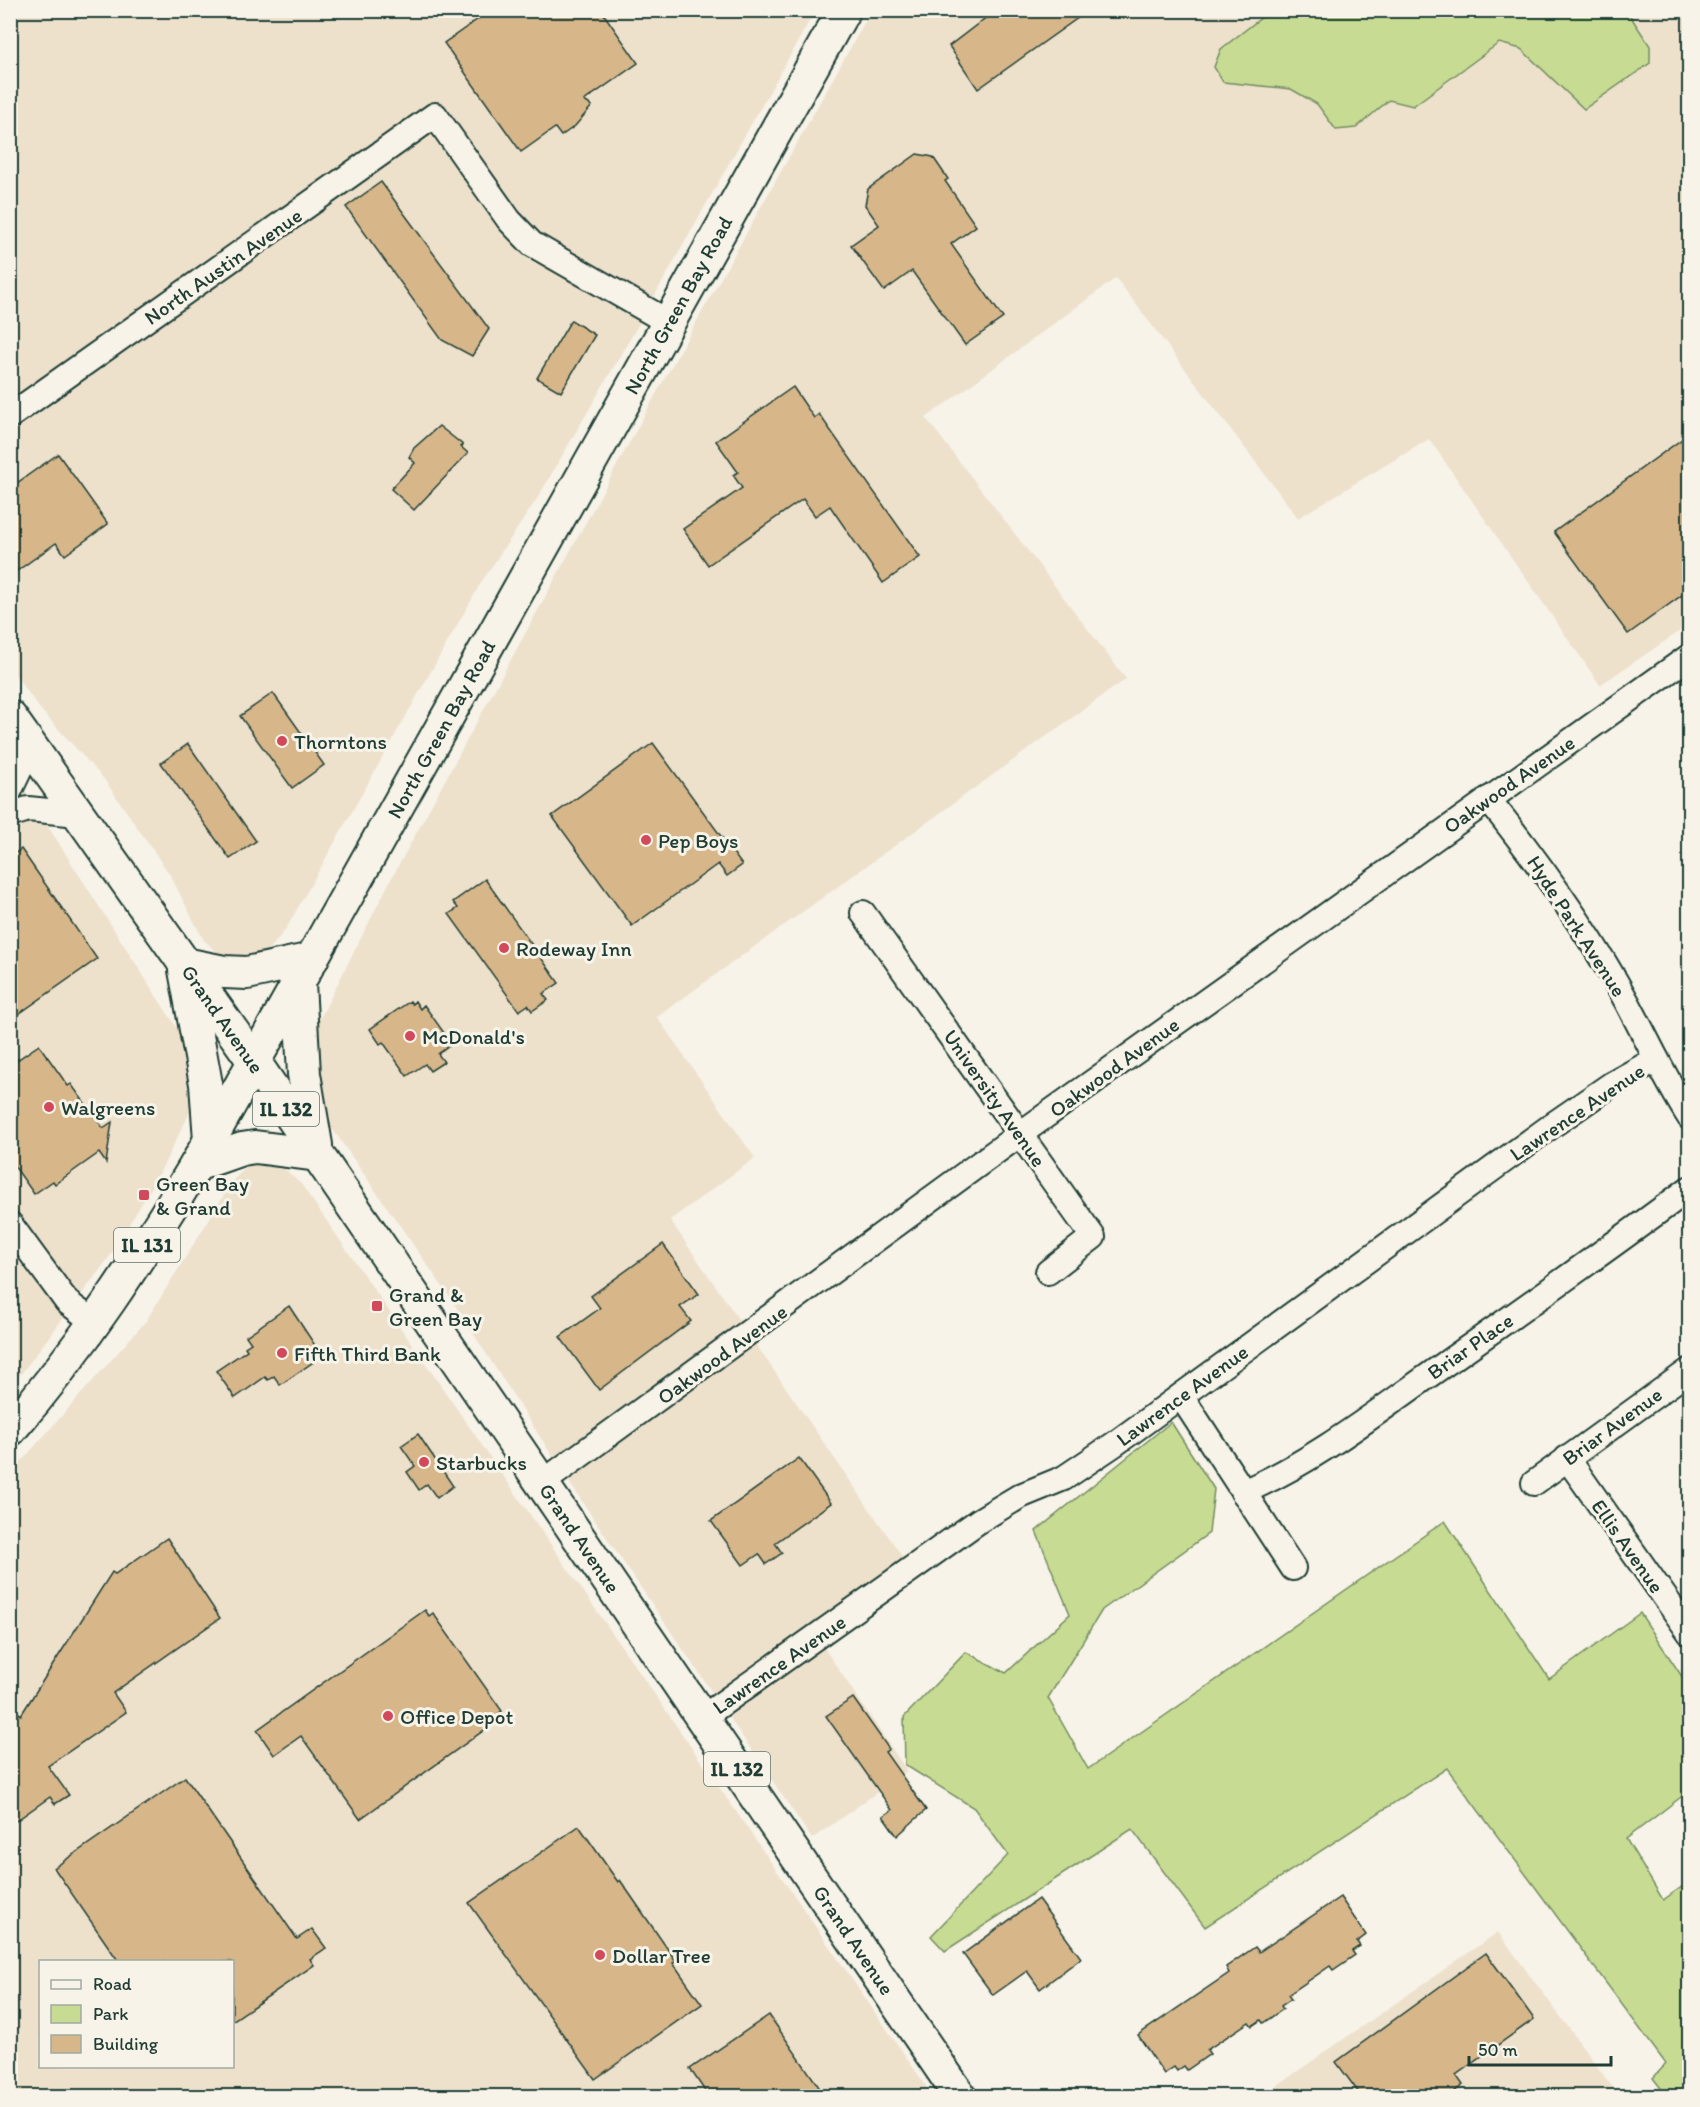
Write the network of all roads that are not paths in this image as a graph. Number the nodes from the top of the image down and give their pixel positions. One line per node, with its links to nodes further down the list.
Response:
1 (844, 10): 2 (main road, North Green Bay Road)
2 (668, 322): 3 (street, North Austin Avenue); 13 (main road, North Green Bay Road)
3 (10, 416)
4 (1689, 656): 8 (street, Oakwood Avenue)
5 (10, 717): 6 (main road, Grand Avenue)
6 (31, 746): 7 (street); 10 (main road, Grand Avenue)
7 (10, 790)
8 (1488, 799): 14 (street, Hyde Park Avenue); 17 (street, Oakwood Avenue)
9 (10, 814): 10 (street)
10 (78, 814): 12 (main road, Grand Avenue)
11 (863, 913): 17 (street, University Avenue)
12 (184, 964): 13 (main road); 15 (main road, Grand Avenue); 18 (main road)
13 (305, 971): 15 (main road, North Green Bay Road); 19 (main road)
14 (1655, 1060): 16 (street, Hyde Park Avenue); 25 (street, Lawrence Avenue)
15 (255, 1063): 18 (main road, North Green Bay Road / IL 131); 19 (main road, Grand Avenue / IL 132)
16 (1689, 1118)
17 (1020, 1134): 22 (street, University Avenue); 29 (street, Oakwood Avenue)
18 (203, 1153): 19 (main road); 23 (main road, North Green Bay Road / IL 131)
19 (318, 1155): 29 (main road, Grand Avenue / IL 132)
20 (1689, 1188): 30 (street, Briar Place)
21 (10, 1224): 23 (street)
22 (1048, 1272)
23 (95, 1323): 26 (main road, North Green Bay Road / IL 131)
24 (1689, 1370): 27 (street, Briar Avenue)
25 (1181, 1396): 30 (street); 33 (street, Lawrence Avenue)
26 (10, 1430)
27 (1568, 1458): 28 (street, Briar Avenue); 32 (street, Ellis Avenue)
28 (1534, 1483)
29 (542, 1484): 33 (main road, Grand Avenue / IL 132)
30 (1243, 1492): 31 (street)
31 (1293, 1568)
32 (1689, 1633)
33 (702, 1718): 34 (main road, Grand Avenue / IL 132)
34 (960, 2097)

